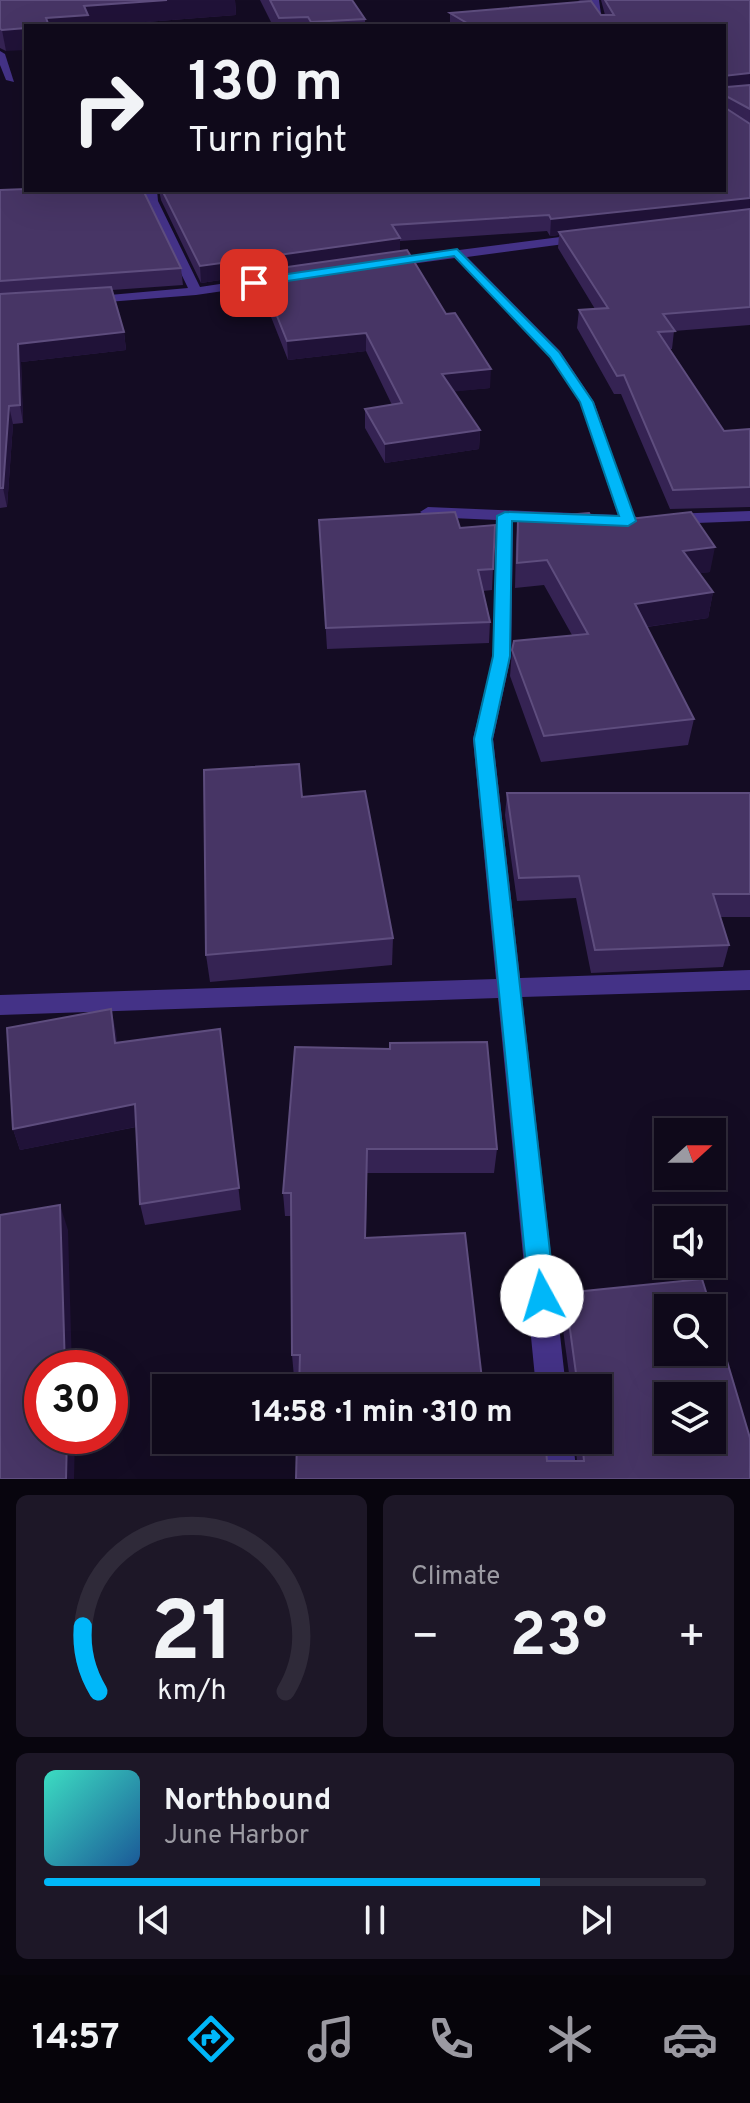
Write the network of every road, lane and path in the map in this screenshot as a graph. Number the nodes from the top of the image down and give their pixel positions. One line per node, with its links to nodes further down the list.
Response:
1 (595, 0): 2 (street)
2 (605, 24)
3 (0, 54): 4 (street)
4 (11, 80)
5 (151, 192): 10 (street)
6 (596, 237): 7 (street)
7 (457, 253): 8 (street); 15 (street)
8 (380, 264)
9 (303, 275): 10 (street)
10 (196, 291): 11 (street)
11 (71, 301)
12 (428, 512): 13 (street)
13 (505, 516): 15 (street); 17 (street)
14 (750, 516): 15 (street)
15 (628, 521)
16 (750, 980): 17 (street)
17 (511, 990): 18 (street); 19 (street)
18 (0, 1005)
19 (550, 1374)
20 (558, 1454): 21 (street)
21 (561, 1479)

